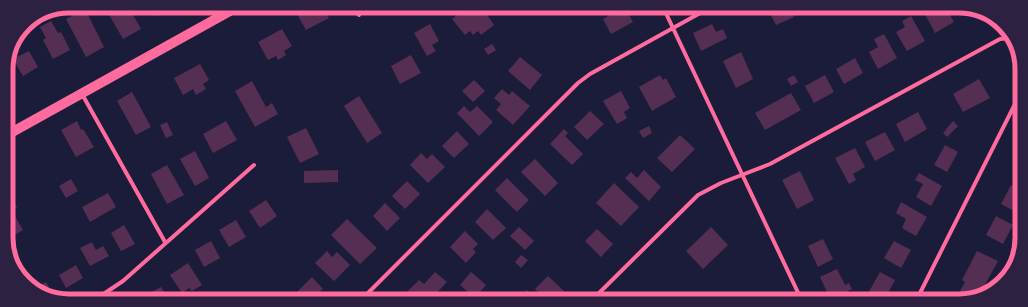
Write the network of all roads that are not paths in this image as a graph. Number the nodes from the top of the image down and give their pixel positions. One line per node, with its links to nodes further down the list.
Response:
1 (227, 13): 6 (main road)
2 (666, 13): 4 (street)
3 (701, 13): 4 (street)
4 (674, 27): 10 (street); 13 (street)
5 (1006, 38): 10 (street)
6 (82, 94): 8 (main road); 11 (street)
7 (1015, 104): 16 (street)
8 (13, 132)
9 (254, 165): 11 (street)
10 (743, 174): 14 (street); 15 (street)
11 (165, 242): 12 (street)
12 (104, 294)
13 (367, 294)
14 (598, 294)
15 (799, 294)
16 (920, 294)

